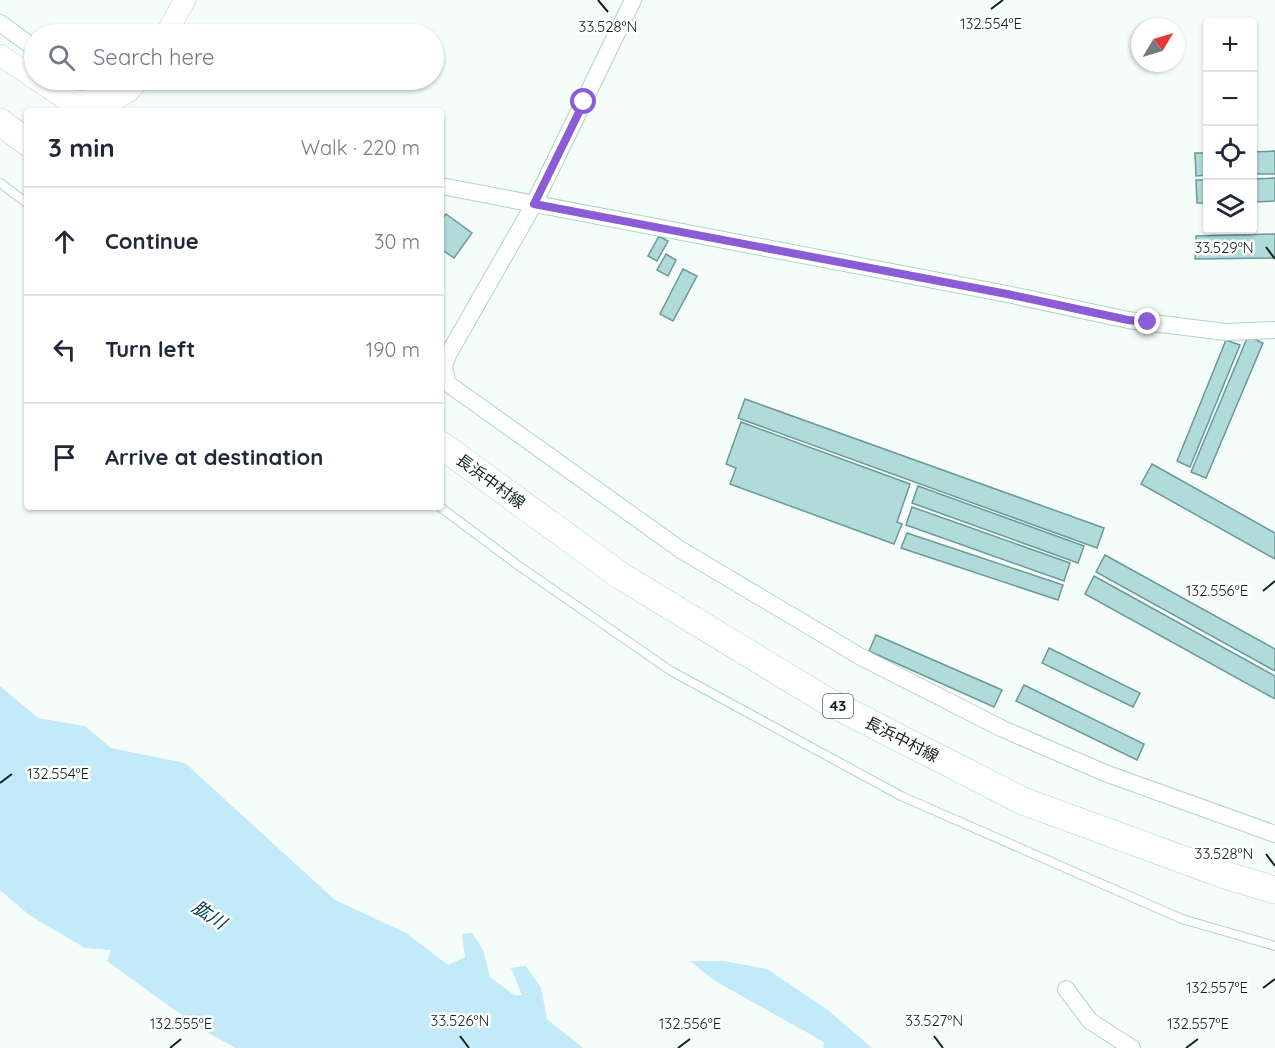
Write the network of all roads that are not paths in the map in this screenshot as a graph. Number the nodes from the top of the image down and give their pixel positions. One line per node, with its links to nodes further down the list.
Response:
1 (185, 0): 4 (street)
2 (633, 0): 17 (street)
3 (0, 23): 5 (street)
4 (172, 24)
5 (24, 41)
6 (0, 55): 7 (street)
7 (24, 71)
8 (52, 90): 11 (street)
9 (111, 90): 11 (street)
10 (130, 90): 11 (street)
11 (117, 104)
12 (0, 122): 13 (main road)
13 (24, 140)
14 (0, 183): 16 (lane)
15 (444, 187): 17 (street)
16 (24, 201)
17 (534, 204): 18 (street); 21 (street)
18 (1275, 330)
19 (444, 447): 22 (main road, 長浜中村線 / 43)
20 (444, 510): 23 (lane)
21 (1275, 834)
22 (1275, 890)
23 (1275, 946)
24 (1066, 989): 25 (street)
25 (1132, 1048)

